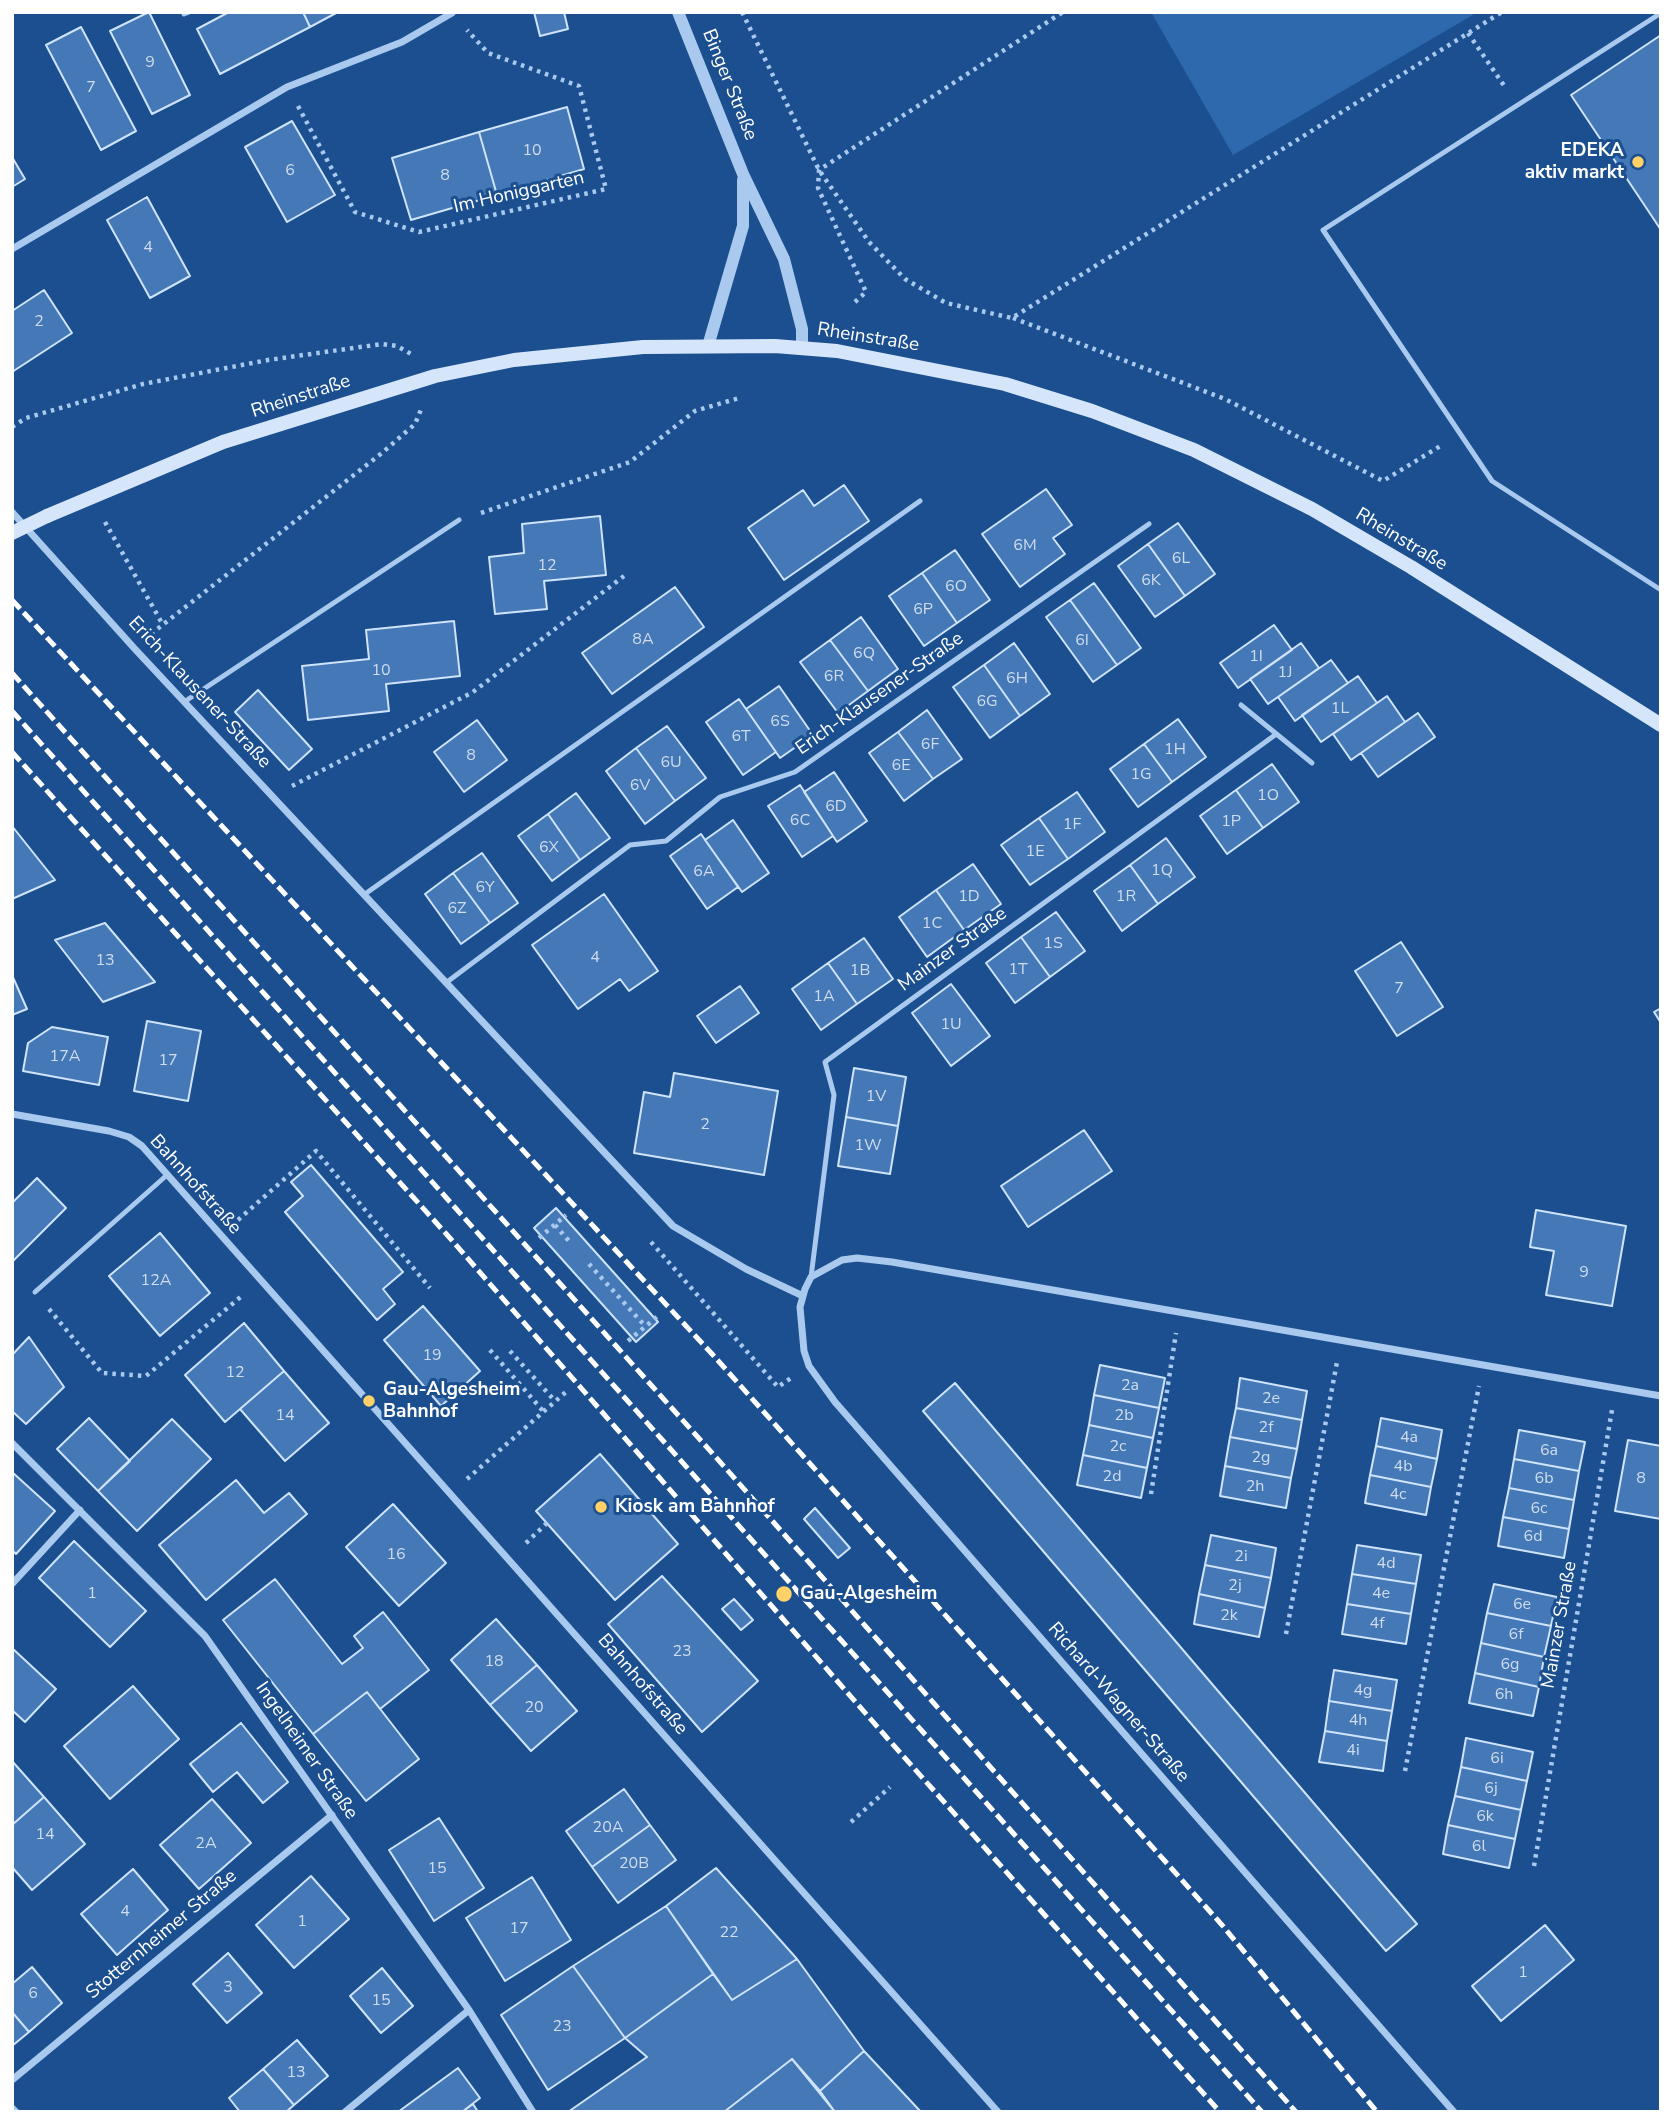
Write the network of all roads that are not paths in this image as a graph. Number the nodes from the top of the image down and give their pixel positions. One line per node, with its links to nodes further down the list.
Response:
1 (678, 12): 4 (street, Binger Straße)
2 (452, 13): 5 (street)
3 (1661, 13): 13 (lane)
4 (743, 174): 6 (street, Binger Straße); 7 (street, Binger Straße)
5 (12, 249)
6 (708, 346): 7 (main road, Rheinstraße); 12 (main road, Rheinstraße, bridge)
7 (802, 348): 16 (main road, Rheinstraße)
8 (920, 501): 19 (lane)
9 (12, 512): 14 (street, Erich-Klausener-Straße)
10 (459, 520): 14 (lane)
11 (1149, 524): 20 (lane, Erich-Klausener-Straße)
12 (12, 533)
13 (1661, 590)
14 (187, 701): 19 (street, Erich-Klausener-Straße)
15 (1241, 705): 17 (lane)
16 (1661, 725)
17 (1275, 735): 18 (lane); 23 (lane, Mainzer Straße)
18 (1312, 763)
19 (365, 894): 20 (street, Erich-Klausener-Straße)
20 (447, 982): 25 (street, Erich-Klausener-Straße)
21 (12, 1114): 22 (street, Bahnhofstraße)
22 (167, 1175): 24 (lane); 35 (street, Bahnhofstraße)
23 (811, 1277): 25 (street, Mainzer Straße); 26 (street)
24 (35, 1292)
25 (803, 1296): 36 (street, Richard-Wagner-Straße)
26 (1661, 1396)
27 (12, 1443): 28 (street, Ingelheimer Straße)
28 (80, 1510): 29 (street); 30 (street, Ingelheimer Straße)
29 (12, 1584)
30 (332, 1815): 31 (street, Ingelheimer Straße); 32 (street, Stotternheimer Straße)
31 (468, 2010): 33 (street); 34 (street, Ingelheimer Straße)
32 (12, 2080)
33 (345, 2112)
34 (533, 2112)
35 (998, 2112)
36 (1454, 2112)

